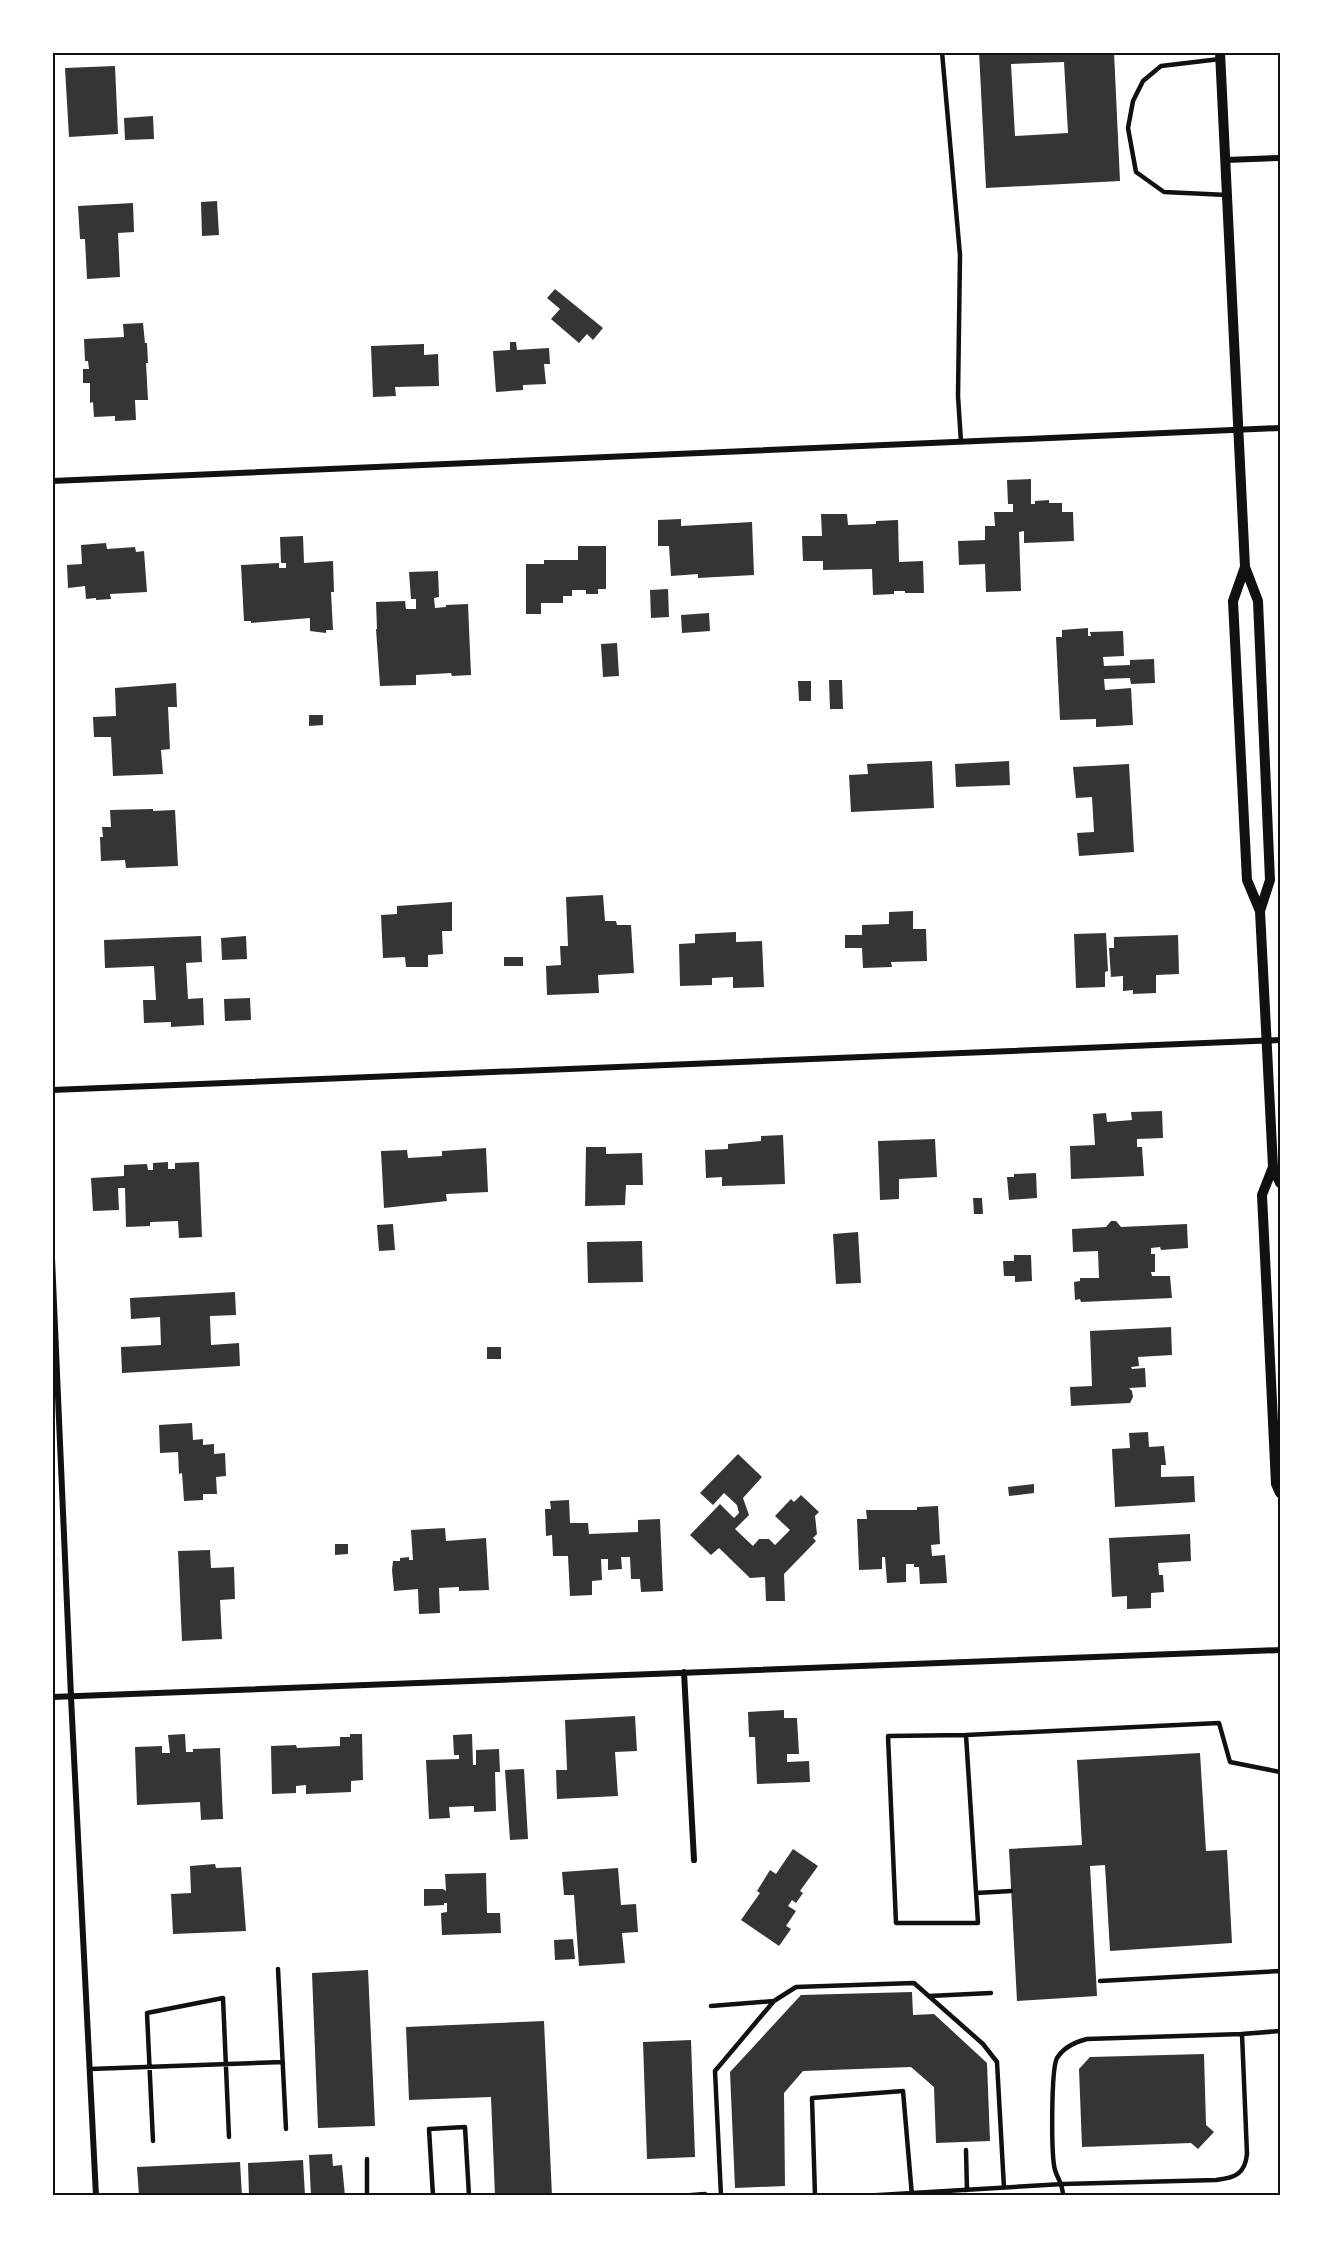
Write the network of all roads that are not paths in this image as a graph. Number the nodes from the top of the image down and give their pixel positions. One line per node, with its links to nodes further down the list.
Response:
1 (942, 52): 8 (lane)
2 (1221, 56): 4 (street); 5 (lane)
3 (1281, 158): 4 (street)
4 (1226, 160): 5 (street)
5 (1227, 195): 7 (street)
6 (1281, 428): 7 (street)
7 (1238, 430): 8 (street); 10 (street)
8 (961, 442): 9 (street)
9 (52, 481)
10 (1245, 567): 11 (street); 11 (street)
11 (1260, 910): 12 (street)
12 (1267, 1040): 13 (street); 14 (street); 15 (street)
13 (1281, 1040)
14 (52, 1090)
15 (1273, 1167): 16 (street); 18 (street)
16 (1281, 1183)
17 (52, 1258): 22 (street)
18 (1281, 1493)
19 (1281, 1650): 20 (street)
20 (684, 1672): 22 (street); 25 (street)
21 (52, 1697): 22 (street)
22 (71, 1697): 40 (street)
23 (966, 1735): 24 (lane); 27 (lane); 27 (lane)
24 (1281, 1772)
25 (694, 1860)
26 (1011, 1891): 27 (lane)
27 (976, 1893)
28 (278, 1969): 37 (lane)
29 (1281, 1971): 30 (lane)
30 (1100, 1981)
31 (991, 1993): 32 (lane)
32 (929, 1996): 33 (lane); 47 (lane)
33 (774, 2001): 34 (lane); 56 (lane)
34 (711, 2006)
35 (1281, 2031): 36 (lane)
36 (1242, 2034): 46 (lane); 46 (lane)
37 (283, 2062): 38 (lane); 41 (lane)
38 (226, 2064): 39 (lane); 39 (lane); 42 (lane)
39 (150, 2067): 40 (lane); 43 (lane)
40 (90, 2069): 51 (street)
41 (286, 2129)
42 (229, 2137)
43 (153, 2141)
44 (966, 2150): 48 (lane)
45 (366, 2159): 52 (lane)
46 (1063, 2184): 47 (lane); 59 (lane)
47 (1004, 2188): 48 (lane)
48 (967, 2190): 49 (lane)
49 (912, 2193): 57 (lane); 58 (lane)
50 (705, 2194): 55 (lane)
51 (96, 2196)
52 (367, 2196)
53 (433, 2196): 54 (lane)
54 (469, 2196)
55 (678, 2196)
56 (721, 2196)
57 (815, 2196)
58 (862, 2196)
59 (1063, 2196)

